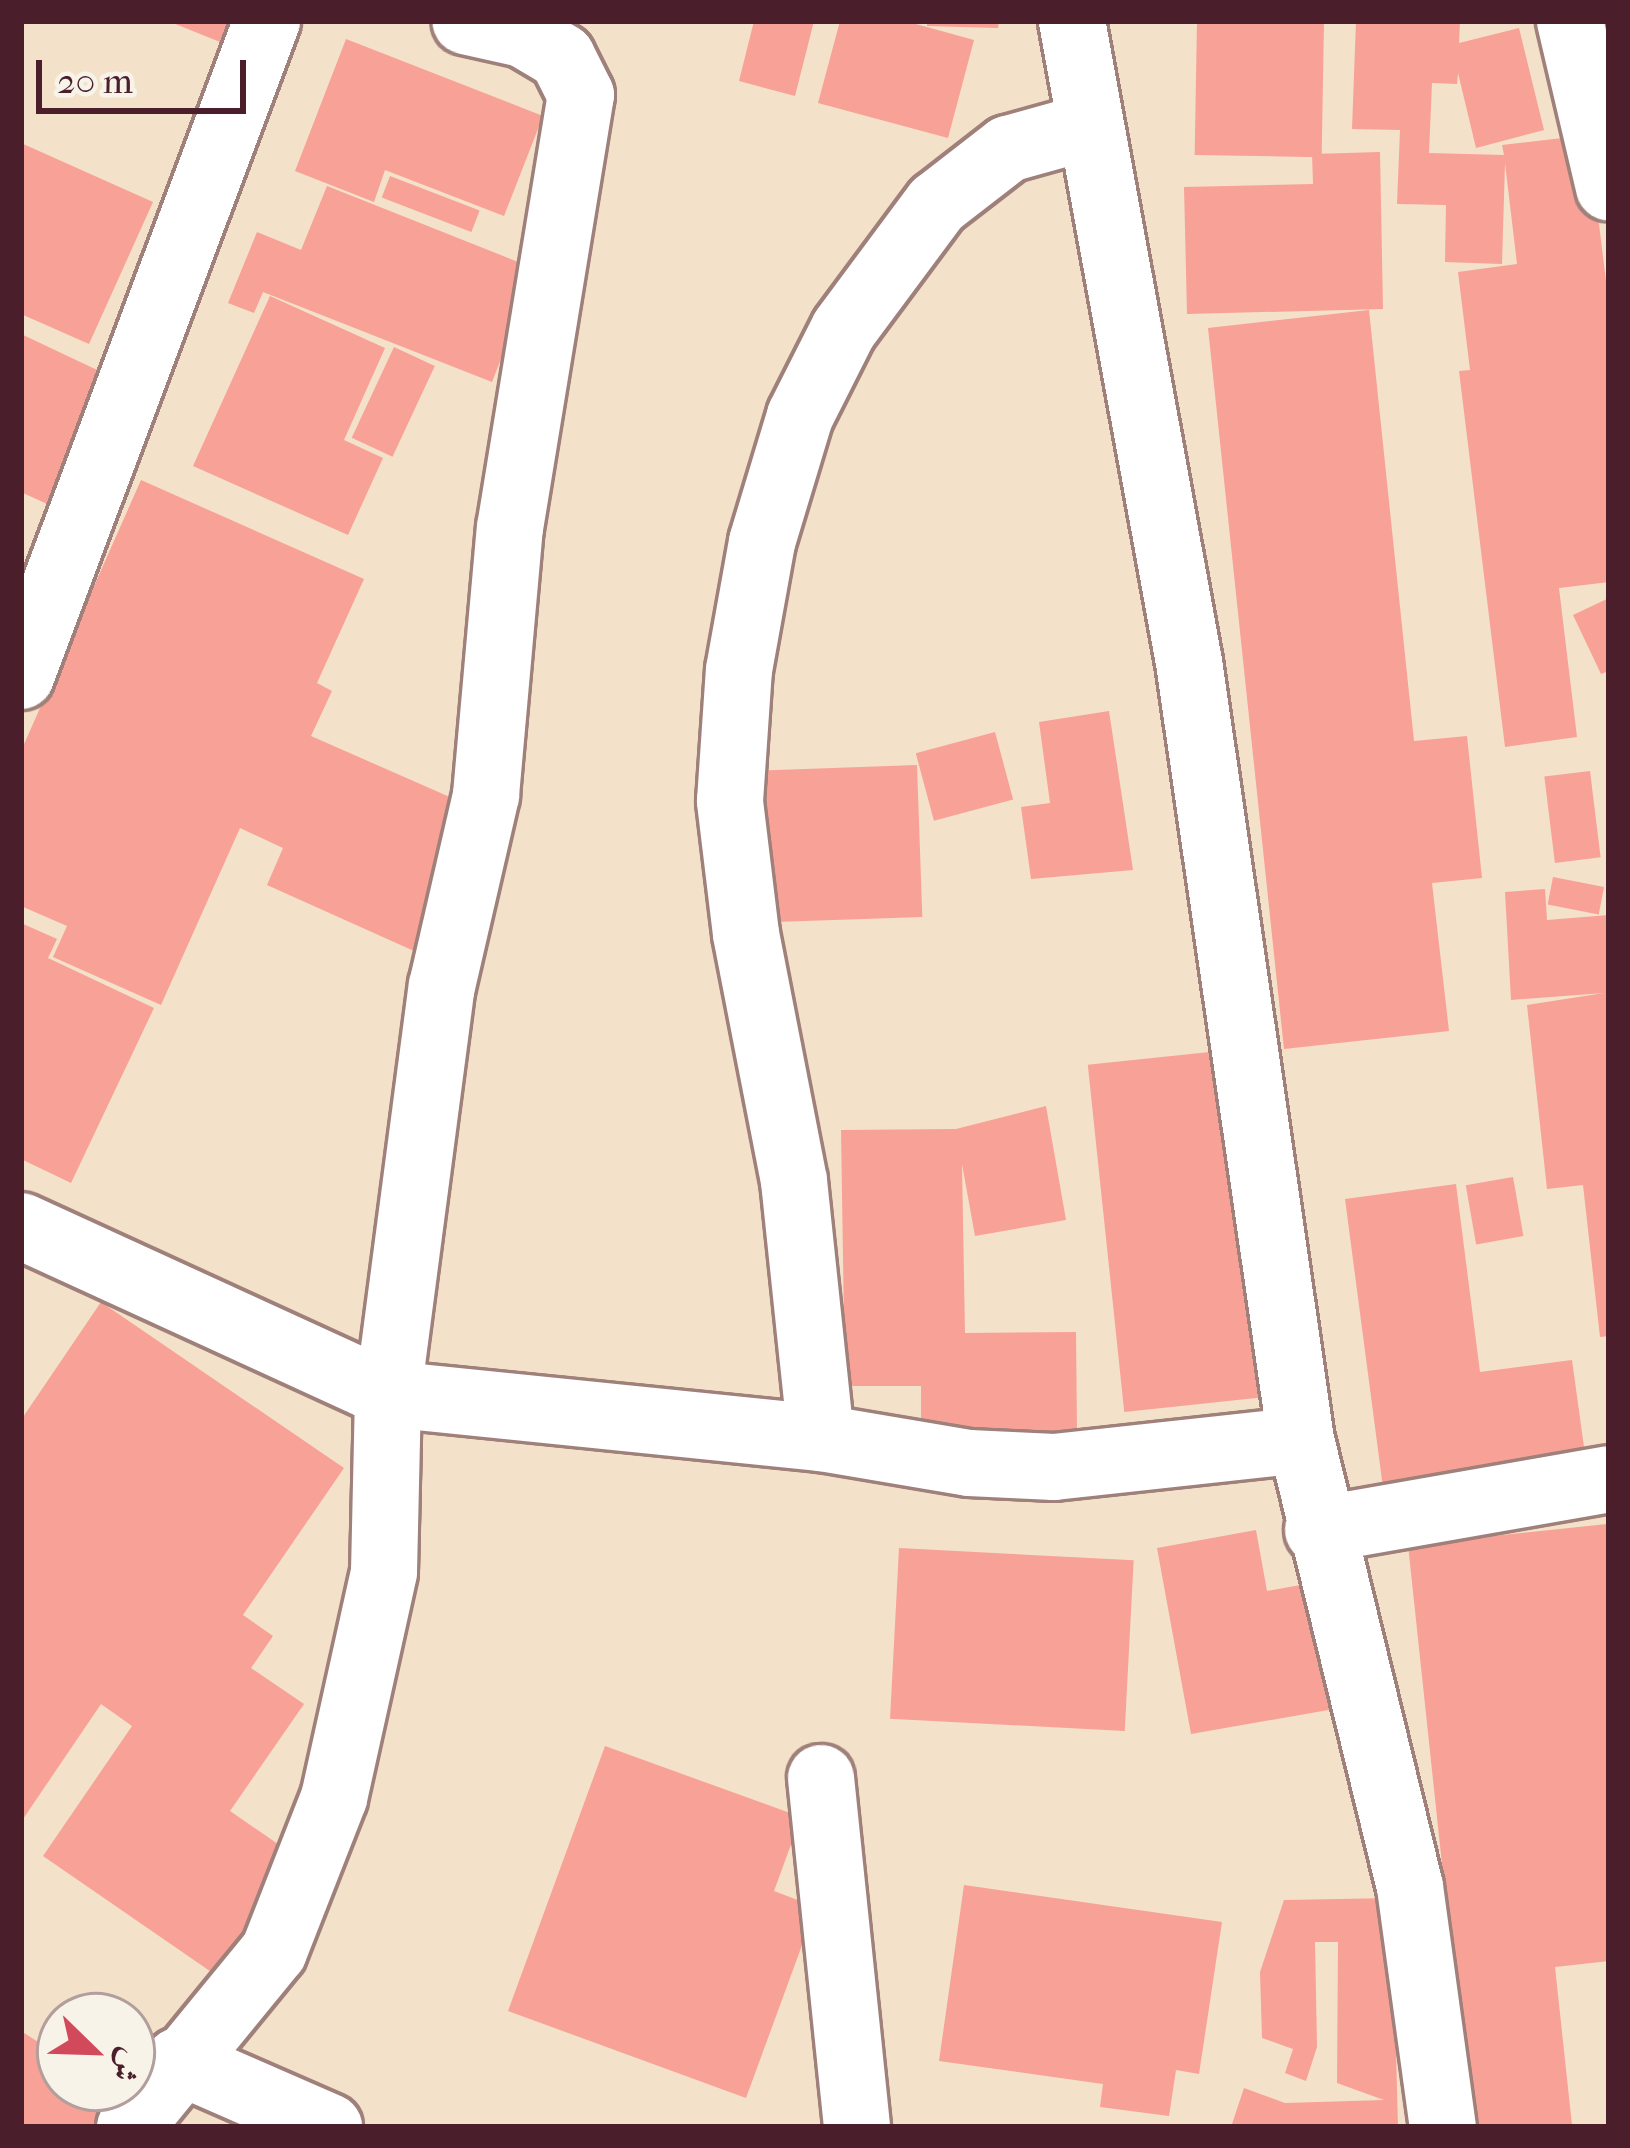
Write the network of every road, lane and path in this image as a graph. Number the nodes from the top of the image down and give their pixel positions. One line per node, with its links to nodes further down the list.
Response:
1 (267, 21): 7 (street)
2 (465, 21): 9 (street)
3 (1072, 21): 5 (street)
4 (1570, 21): 6 (street)
5 (1087, 127): 10 (street); 11 (street)
6 (1609, 187)
7 (21, 676)
8 (21, 1226): 9 (street)
9 (388, 1394): 10 (street); 15 (street)
10 (821, 1438): 11 (street)
11 (1300, 1439): 13 (street)
12 (1609, 1479): 13 (street)
13 (1318, 1531): 19 (street)
14 (821, 1778): 18 (street)
15 (178, 2061): 16 (street); 17 (street)
16 (130, 2127)
17 (329, 2127)
18 (856, 2127)
19 (1444, 2127)

